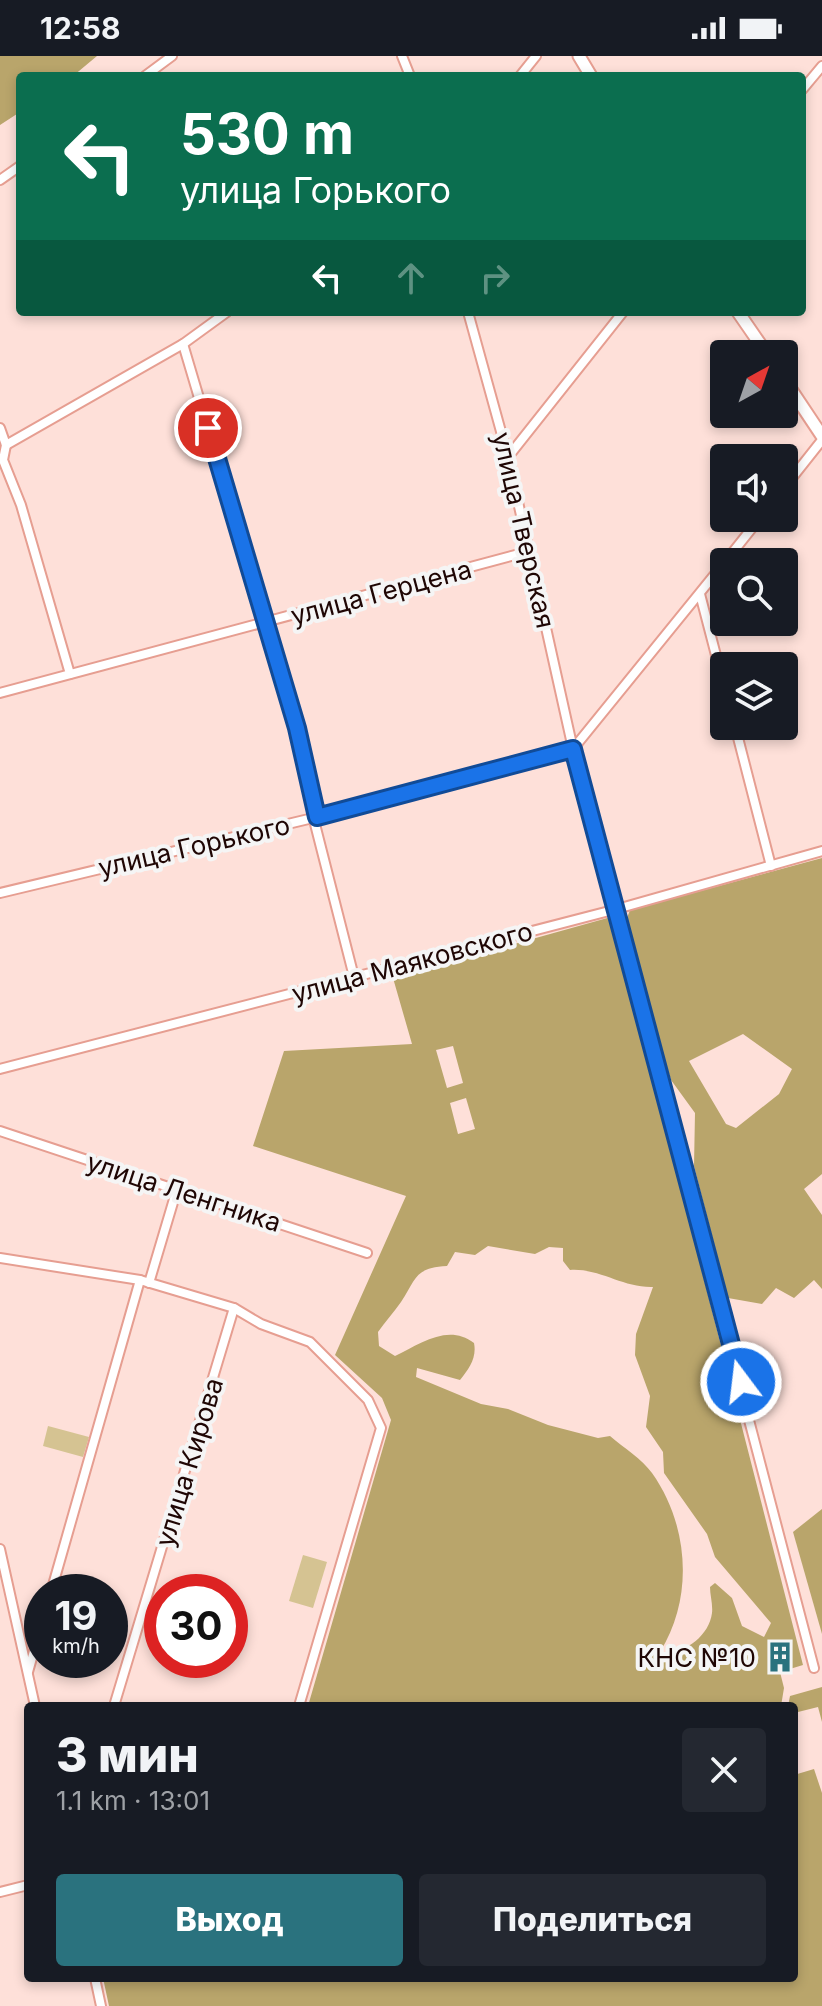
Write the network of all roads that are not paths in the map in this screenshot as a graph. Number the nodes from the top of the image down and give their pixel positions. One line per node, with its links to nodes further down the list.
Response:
1 (172, 56): 4 (street)
2 (536, 56): 5 (street)
3 (822, 66): 6 (street)
4 (150, 72)
5 (523, 72)
6 (806, 85)
7 (222, 316): 12 (street)
8 (469, 316): 17 (street, улица Тверская)
9 (620, 316): 17 (street)
10 (741, 316): 11 (main road)
11 (757, 340)
12 (183, 344): 16 (street); 24 (street)
13 (798, 401): 15 (main road)
14 (0, 428): 16 (street)
15 (822, 438): 18 (street)
16 (6, 445): 26 (street)
17 (508, 457): 21 (street, улица Тверская)
18 (798, 470)
19 (749, 532): 20 (street)
20 (736, 548)
21 (530, 551): 24 (street, улица Герцена); 29 (street, улица Тверская)
22 (710, 581): 23 (street)
23 (700, 594): 25 (street); 29 (street)
24 (266, 624): 26 (street, улица Герцена); 30 (street)
25 (715, 652)
26 (70, 674): 27 (street, улица Герцена)
27 (0, 693)
28 (739, 740): 32 (street)
29 (573, 749): 30 (street, улица Горького); 34 (street, улица Тверская)
30 (317, 817): 33 (street, улица Горького); 35 (street)
31 (822, 851): 32 (street, улица Маяковского)
32 (771, 866): 34 (street, улица Маяковского)
33 (0, 893)
34 (617, 909): 35 (street, улица Маяковского); 47 (street, улица Тверская)
35 (354, 977): 36 (street, улица Маяковского)
36 (0, 1069)
37 (0, 1131): 38 (street, улица Ленгника)
38 (177, 1189): 39 (street, улица Ленгника); 41 (street)
39 (367, 1253)
40 (0, 1258): 41 (street)
41 (144, 1281): 42 (street); 45 (street)
42 (234, 1308): 50 (street, улица Кирова); 51 (street)
43 (0, 1549): 44 (street)
44 (2, 1566): 46 (street)
45 (56, 1574)
46 (24, 1657)
47 (814, 1668)
48 (29, 1678): 49 (street)
49 (34, 1702)
50 (115, 1702)
51 (300, 1702)
52 (24, 1886): 53 (street)
53 (0, 1892)
54 (96, 1982): 55 (street)
55 (101, 2006)

